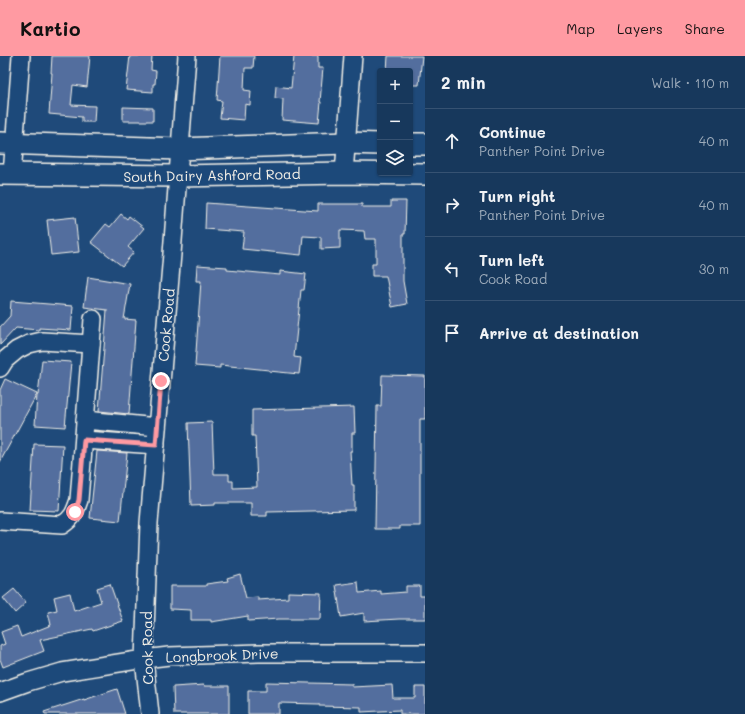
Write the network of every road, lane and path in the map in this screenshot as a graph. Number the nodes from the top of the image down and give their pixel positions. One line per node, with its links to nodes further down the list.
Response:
1 (21, 56): 4 (street)
2 (187, 56): 9 (street, Cook Road)
3 (353, 56): 5 (street)
4 (7, 143): 9 (main road, South Dairy Ashford Road); 12 (street)
5 (346, 144): 6 (main road, South Dairy Ashford Road); 9 (main road, South Dairy Ashford Road); 10 (street)
6 (377, 144)
7 (413, 144): 8 (main road)
8 (425, 144)
9 (179, 149): 13 (street, Cook Road)
10 (344, 173): 11 (main road, South Dairy Ashford Road); 13 (main road, South Dairy Ashford Road)
11 (425, 174)
12 (6, 175): 13 (main road, South Dairy Ashford Road)
13 (177, 176): 18 (street, Cook Road)
14 (93, 319): 15 (street)
15 (91, 344): 16 (street); 17 (street)
16 (0, 368)
17 (85, 420): 18 (street); 19 (street)
18 (157, 427): 20 (street, Cook Road)
19 (84, 440): 20 (street); 21 (street)
20 (156, 445): 23 (street, Cook Road)
21 (0, 521)
22 (425, 653): 23 (street, Longbrook Drive)
23 (144, 659): 24 (street, Longbrook Drive); 25 (street, Cook Road)
24 (0, 692)
25 (150, 714)

